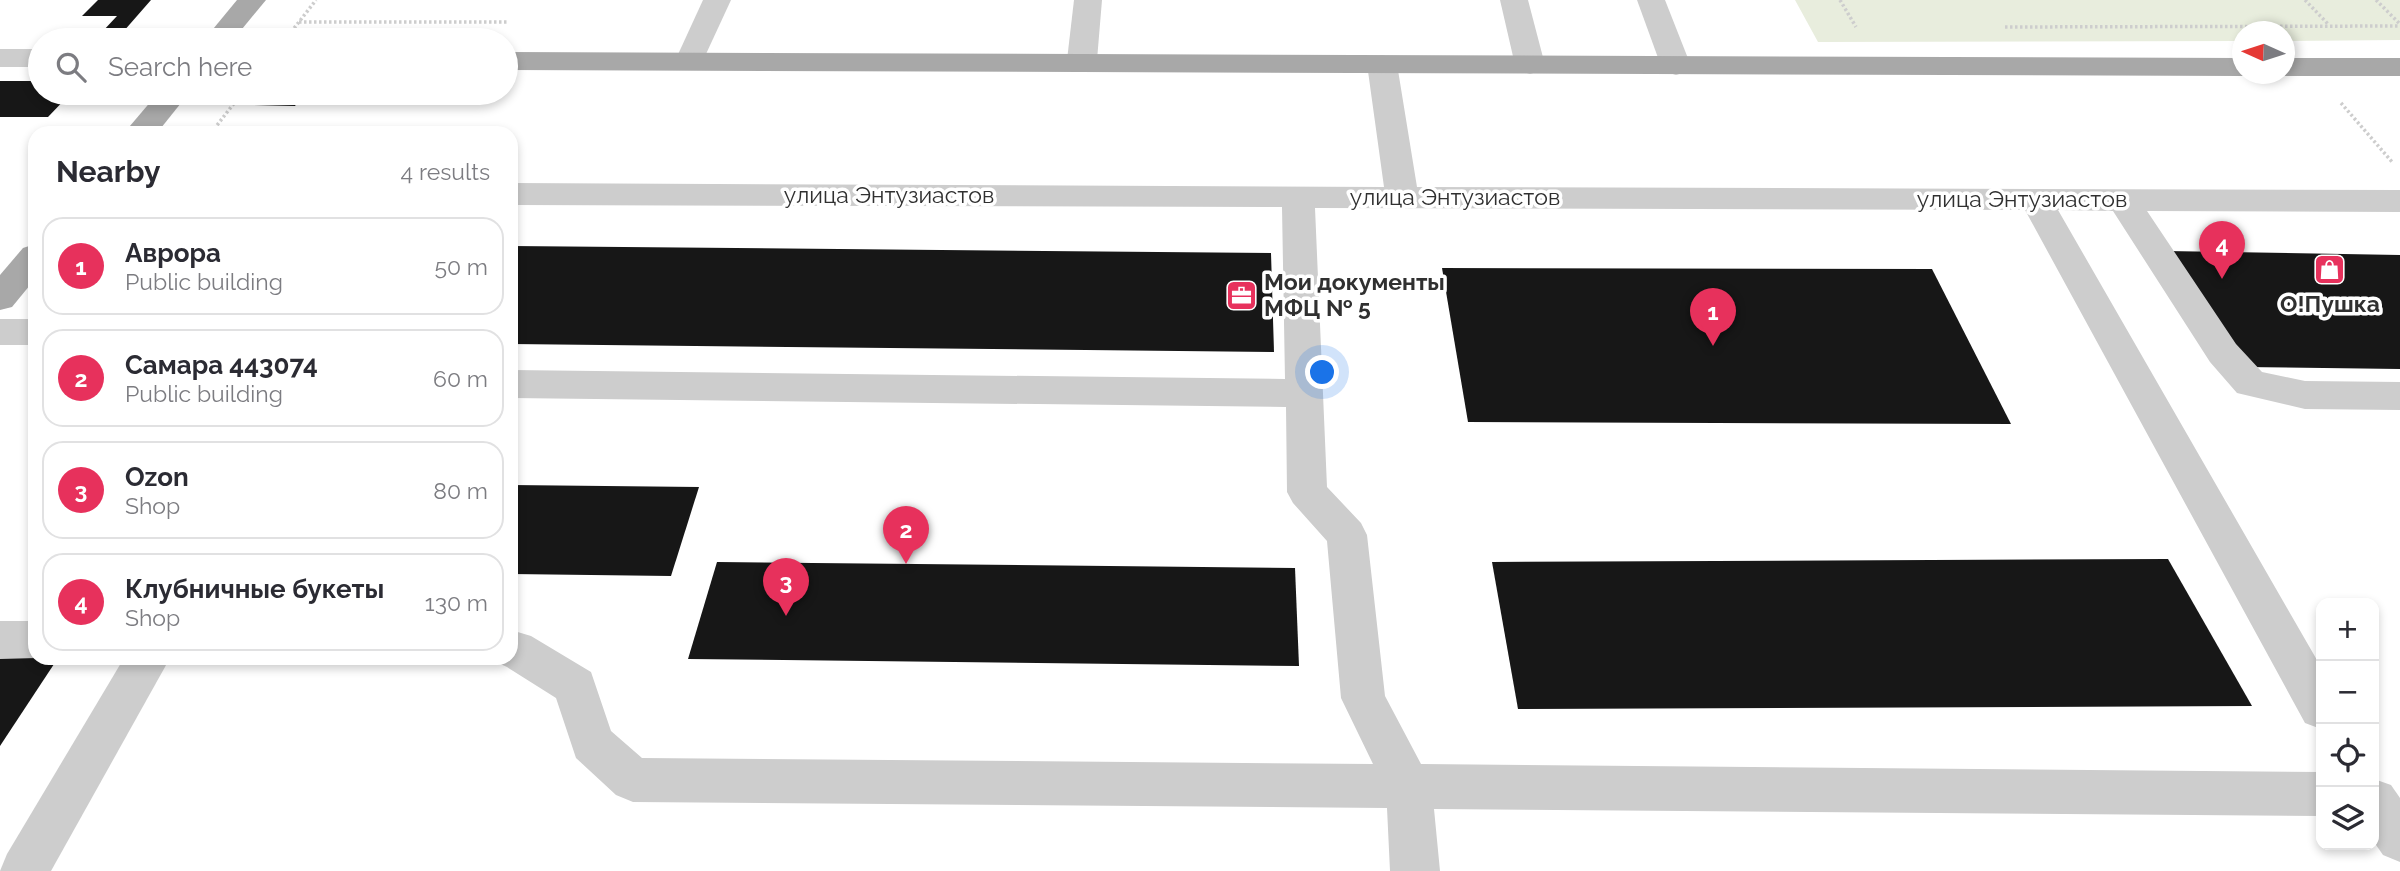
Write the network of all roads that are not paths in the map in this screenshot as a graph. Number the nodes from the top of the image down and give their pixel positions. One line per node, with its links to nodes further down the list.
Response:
1 (252, 0): 6 (main road)
2 (717, 0): 11 (street)
3 (1088, 0): 9 (street)
4 (1514, 0): 13 (street)
5 (1651, 0): 14 (street)
6 (228, 28)
7 (0, 58): 8 (street)
8 (28, 58)
9 (1082, 60): 11 (main road); 12 (main road)
10 (518, 61): 11 (main road)
11 (690, 61)
12 (1382, 64): 13 (main road); 22 (street)
13 (1530, 65): 14 (main road)
14 (1676, 66): 15 (main road)
15 (2232, 66)
16 (2297, 67): 17 (main road)
17 (2400, 67)
18 (164, 105): 19 (main road)
19 (146, 126)
20 (518, 194): 21 (street, улица Энтузиастов)
21 (1298, 197): 22 (street, улица Энтузиастов); 31 (street)
22 (1402, 197): 23 (street, улица Энтузиастов)
23 (2035, 199): 24 (street, улица Энтузиастов); 37 (street)
24 (2123, 200): 25 (street, улица Энтузиастов); 32 (street)
25 (2400, 201)
26 (28, 265): 27 (main road)
27 (0, 298)
28 (0, 332): 29 (street)
29 (28, 332)
30 (518, 384): 31 (street)
31 (1304, 393): 38 (street)
32 (2400, 396)
33 (0, 640): 34 (street)
34 (28, 640)
35 (518, 650): 38 (street)
36 (144, 665): 42 (street)
37 (2316, 700)
38 (1409, 788): 39 (street); 43 (street)
39 (2316, 794)
40 (2379, 808): 41 (street)
41 (2400, 839)
42 (24, 871)
43 (1415, 871)

